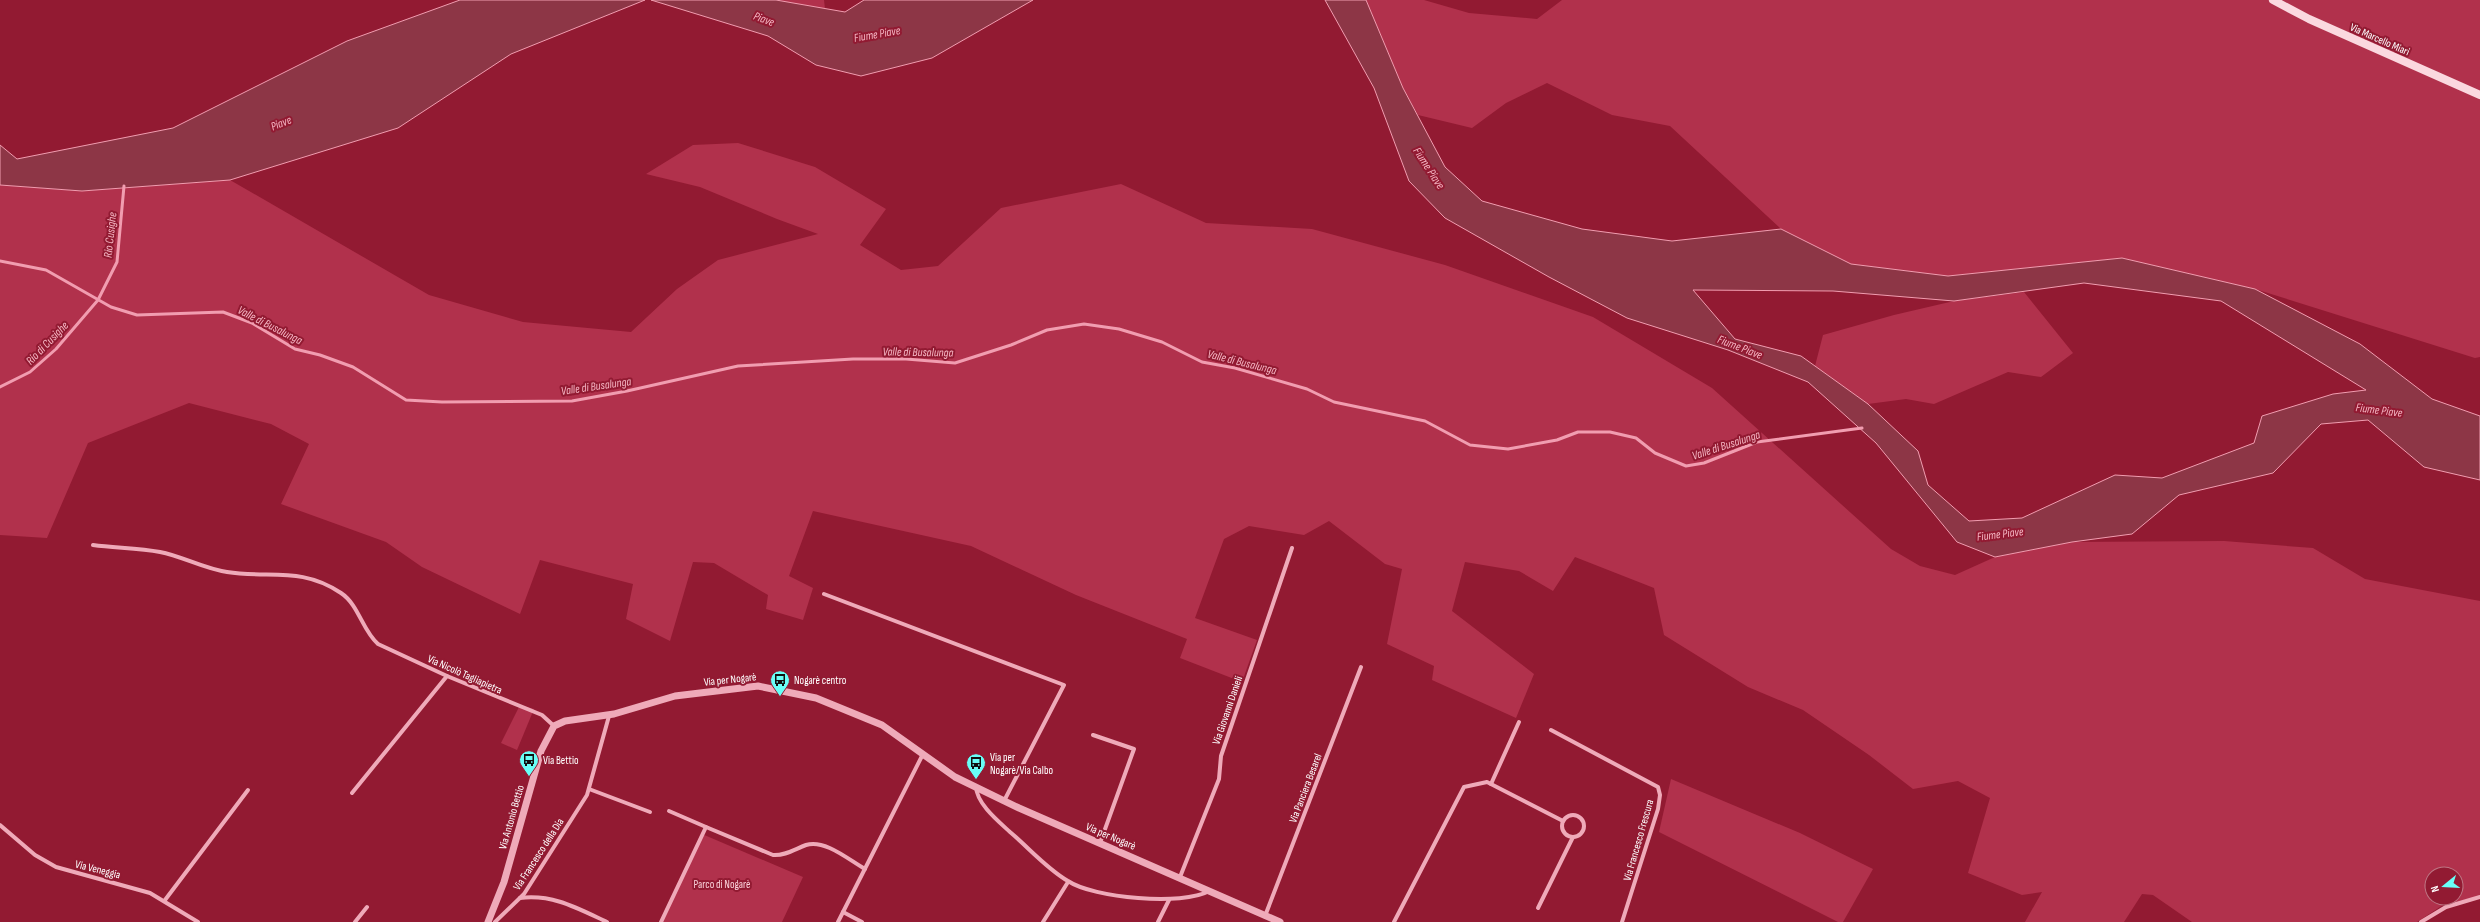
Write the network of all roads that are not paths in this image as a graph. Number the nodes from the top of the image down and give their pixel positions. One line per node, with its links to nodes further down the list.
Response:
1 (2273, 0): 2 (main road, Via Marcello Miari)
2 (2480, 95)
3 (93, 545): 7 (street, Via Nicolò Tagliapietra)
4 (1292, 548): 28 (street, Via Giovanni Danieli)
5 (824, 594): 19 (street)
6 (1361, 667): 38 (street, Via Panciera Besarel)
7 (447, 676): 10 (street, Via Nicolò Tagliapietra); 18 (street)
8 (609, 716): 10 (street, Via per Nogarè); 13 (street, Via per Nogarè); 16 (street, Via Francesco della Dia)
9 (1520, 722): 14 (street)
10 (557, 724): 41 (street, Via Antonio Bettio)
11 (1551, 730): 51 (street, Via Francesco Frescura)
12 (1093, 736): 26 (street)
13 (923, 754): 15 (street, Via per Nogarè); 27 (street)
14 (1491, 784): 22 (street); 50 (street)
15 (976, 787): 19 (street, Via per Nogarè); 29 (street)
16 (589, 789): 21 (street); 32 (street, Via Francesco della Dia)
17 (248, 790): 33 (street)
18 (352, 793)
19 (1004, 801): 26 (street, Via per Nogarè)
20 (669, 811): 24 (street)
21 (650, 812)
22 (1562, 821): 25 (street); 25 (street)
23 (0, 825): 33 (street, Via Veneggia)
24 (706, 827): 27 (street); 44 (street)
25 (1573, 837): 36 (street)
26 (1100, 843): 28 (street, Via per Nogarè)
27 (865, 869): 37 (street)
28 (1180, 877): 30 (street, Via per Nogarè)
29 (1068, 882): 34 (street); 47 (street)
30 (1210, 891): 34 (street); 38 (street, Via per Nogarè)
31 (2480, 897): 52 (street)
32 (519, 898): 42 (street, Via Francesco della Dia); 43 (street)
33 (164, 900): 39 (street, Via Veneggia)
34 (1169, 900): 48 (street)
35 (367, 907): 40 (street)
36 (1538, 908)
37 (843, 912): 45 (street); 46 (street)
38 (1265, 916): 49 (street, Via per Nogarè)
39 (198, 922)
40 (355, 922)
41 (488, 922)
42 (495, 922)
43 (607, 922)
44 (661, 922)
45 (838, 922)
46 (862, 922)
47 (1043, 922)
48 (1158, 922)
49 (1280, 922)
50 (1394, 922)
51 (1622, 922)
52 (2421, 922)

